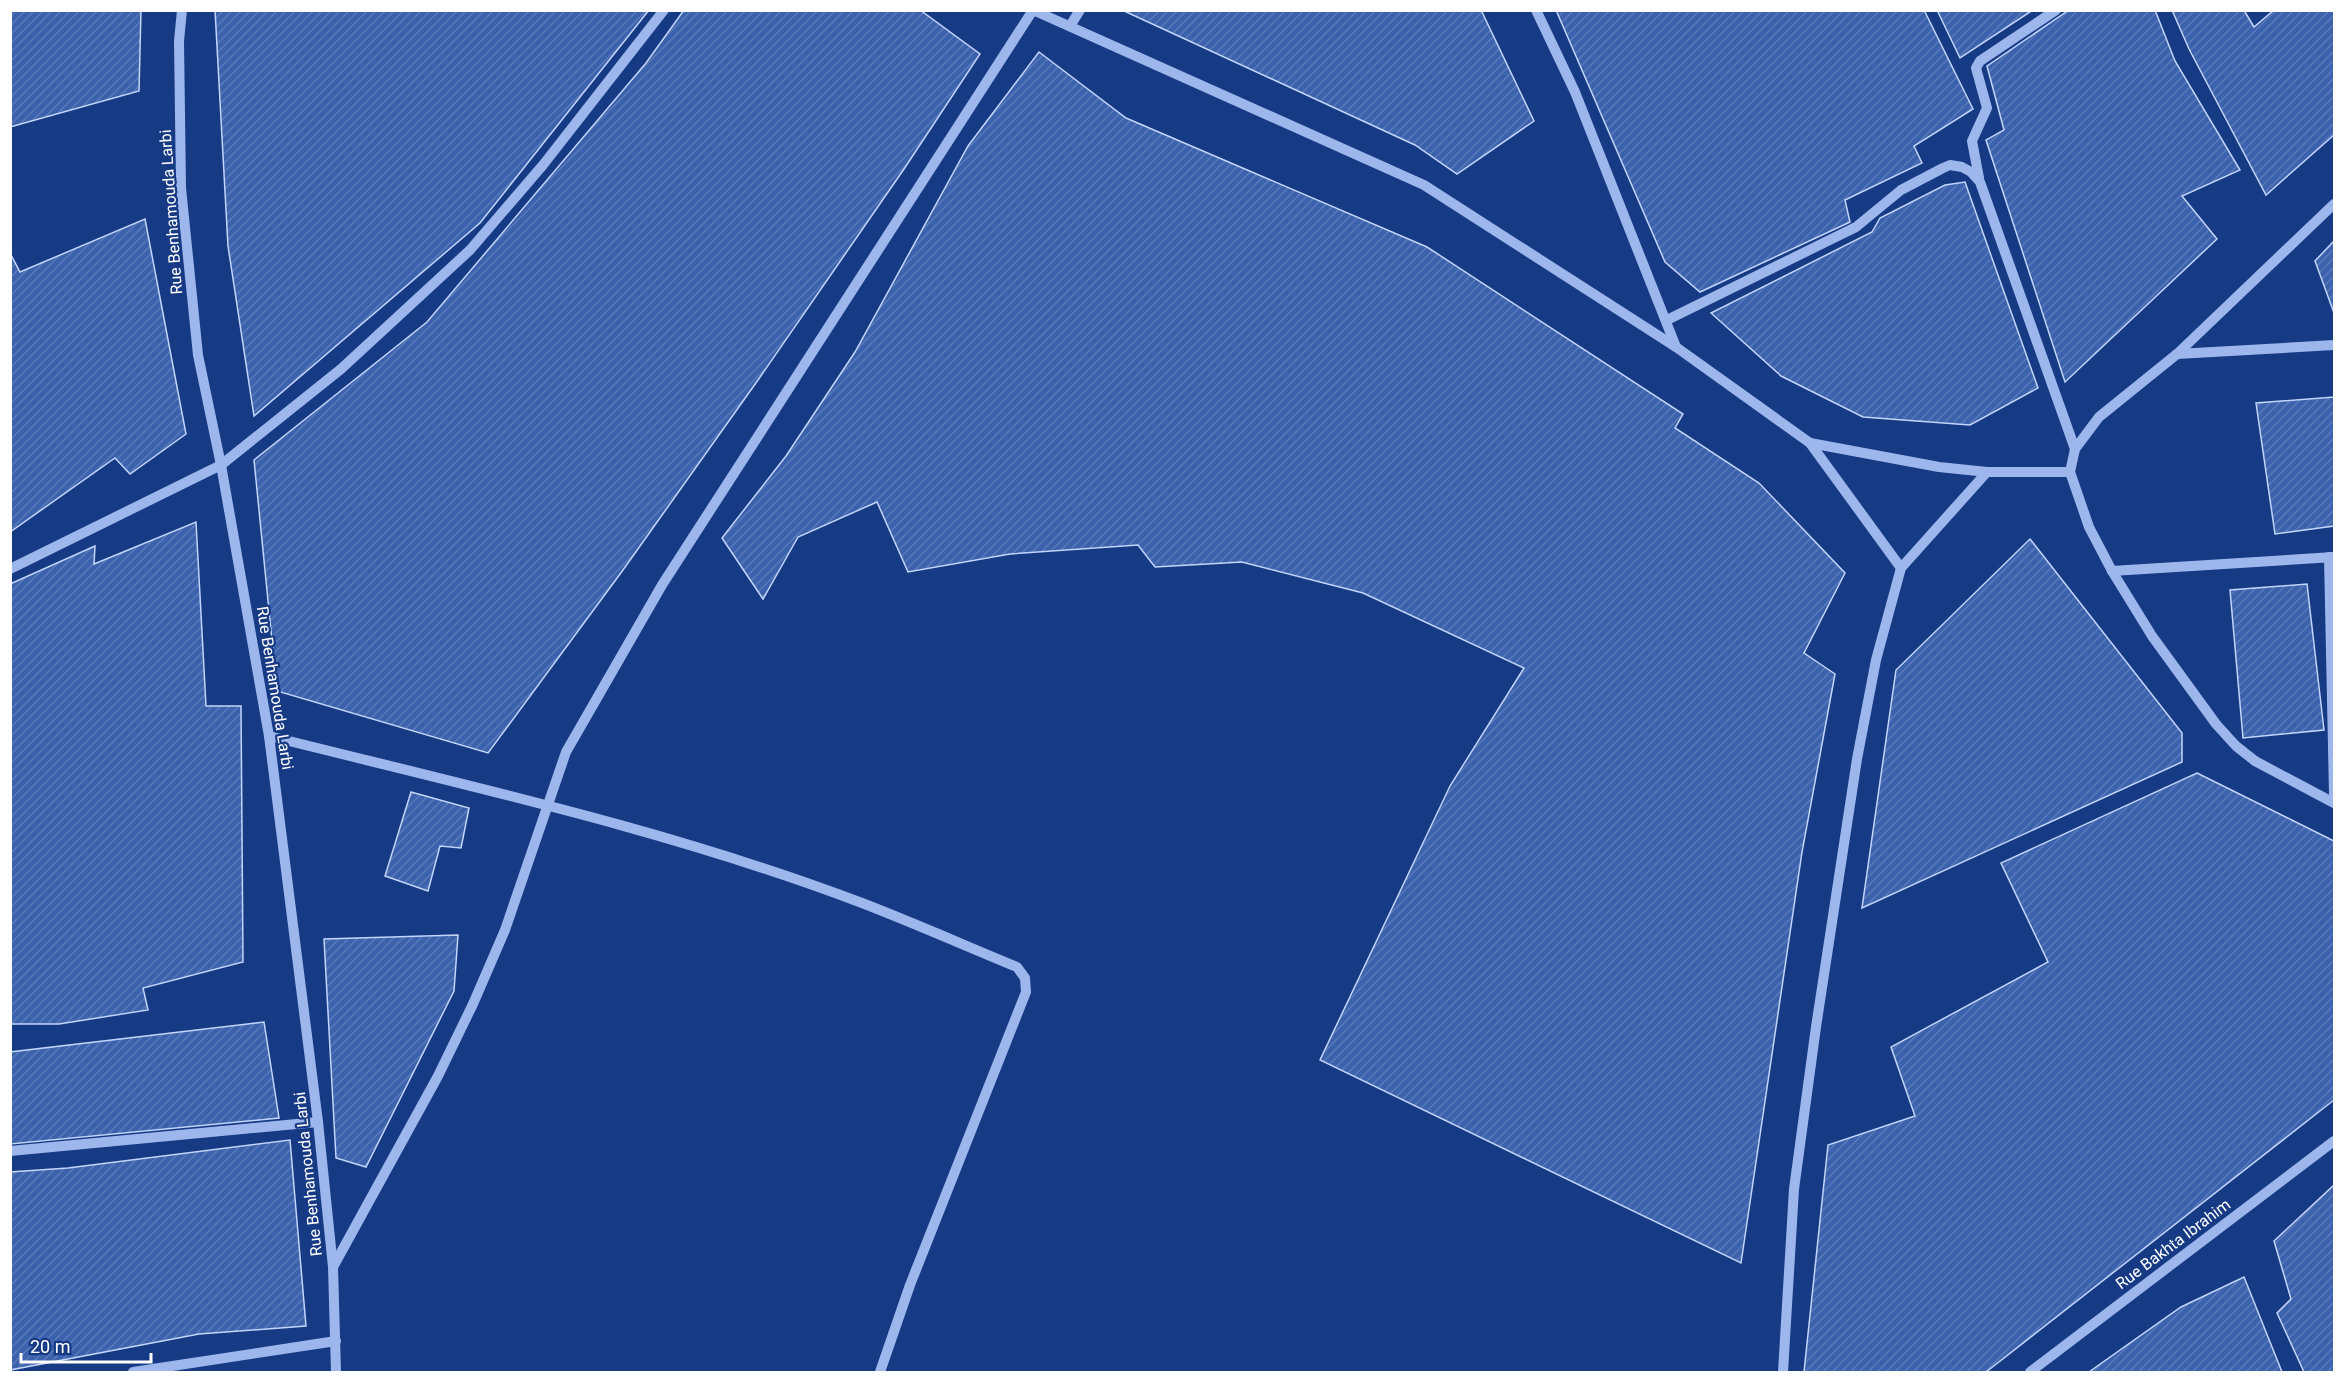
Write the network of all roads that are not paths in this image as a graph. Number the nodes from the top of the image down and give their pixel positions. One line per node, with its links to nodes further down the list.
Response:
1 (182, 10): 15 (street, Rue Benhamouda Larbi)
2 (663, 10): 15 (street)
3 (1080, 10): 6 (street)
4 (1536, 10): 9 (street)
5 (2056, 10): 7 (street)
6 (1070, 26): 11 (street); 25 (street)
7 (1980, 182): 9 (street); 14 (street)
8 (2334, 204): 12 (street)
9 (1667, 320): 11 (street)
10 (2334, 345): 12 (street)
11 (1676, 347): 13 (street)
12 (2177, 354): 14 (street)
13 (1810, 443): 16 (street); 19 (street)
14 (2075, 449): 17 (street)
15 (221, 465): 20 (street); 22 (street, Rue Benhamouda Larbi)
16 (1988, 472): 17 (street); 19 (street)
17 (2070, 472): 21 (street)
18 (2332, 557): 21 (street); 23 (street)
19 (1901, 568): 34 (street)
20 (10, 569)
21 (2112, 571): 24 (street)
22 (269, 736): 25 (street); 26 (street, Rue Benhamouda Larbi)
23 (2334, 794)
24 (2334, 803)
25 (546, 805): 29 (street); 33 (street)
26 (318, 1122): 28 (street); 29 (street, Rue Benhamouda Larbi)
27 (2334, 1141): 35 (street, Rue Bakhta Ibrahim)
28 (10, 1151)
29 (333, 1267): 30 (street, Rue Benhamouda Larbi)
30 (336, 1341): 31 (street); 32 (street, Rue Benhamouda Larbi)
31 (133, 1372)
32 (336, 1372)
33 (880, 1372)
34 (1783, 1372)
35 (2030, 1372)

